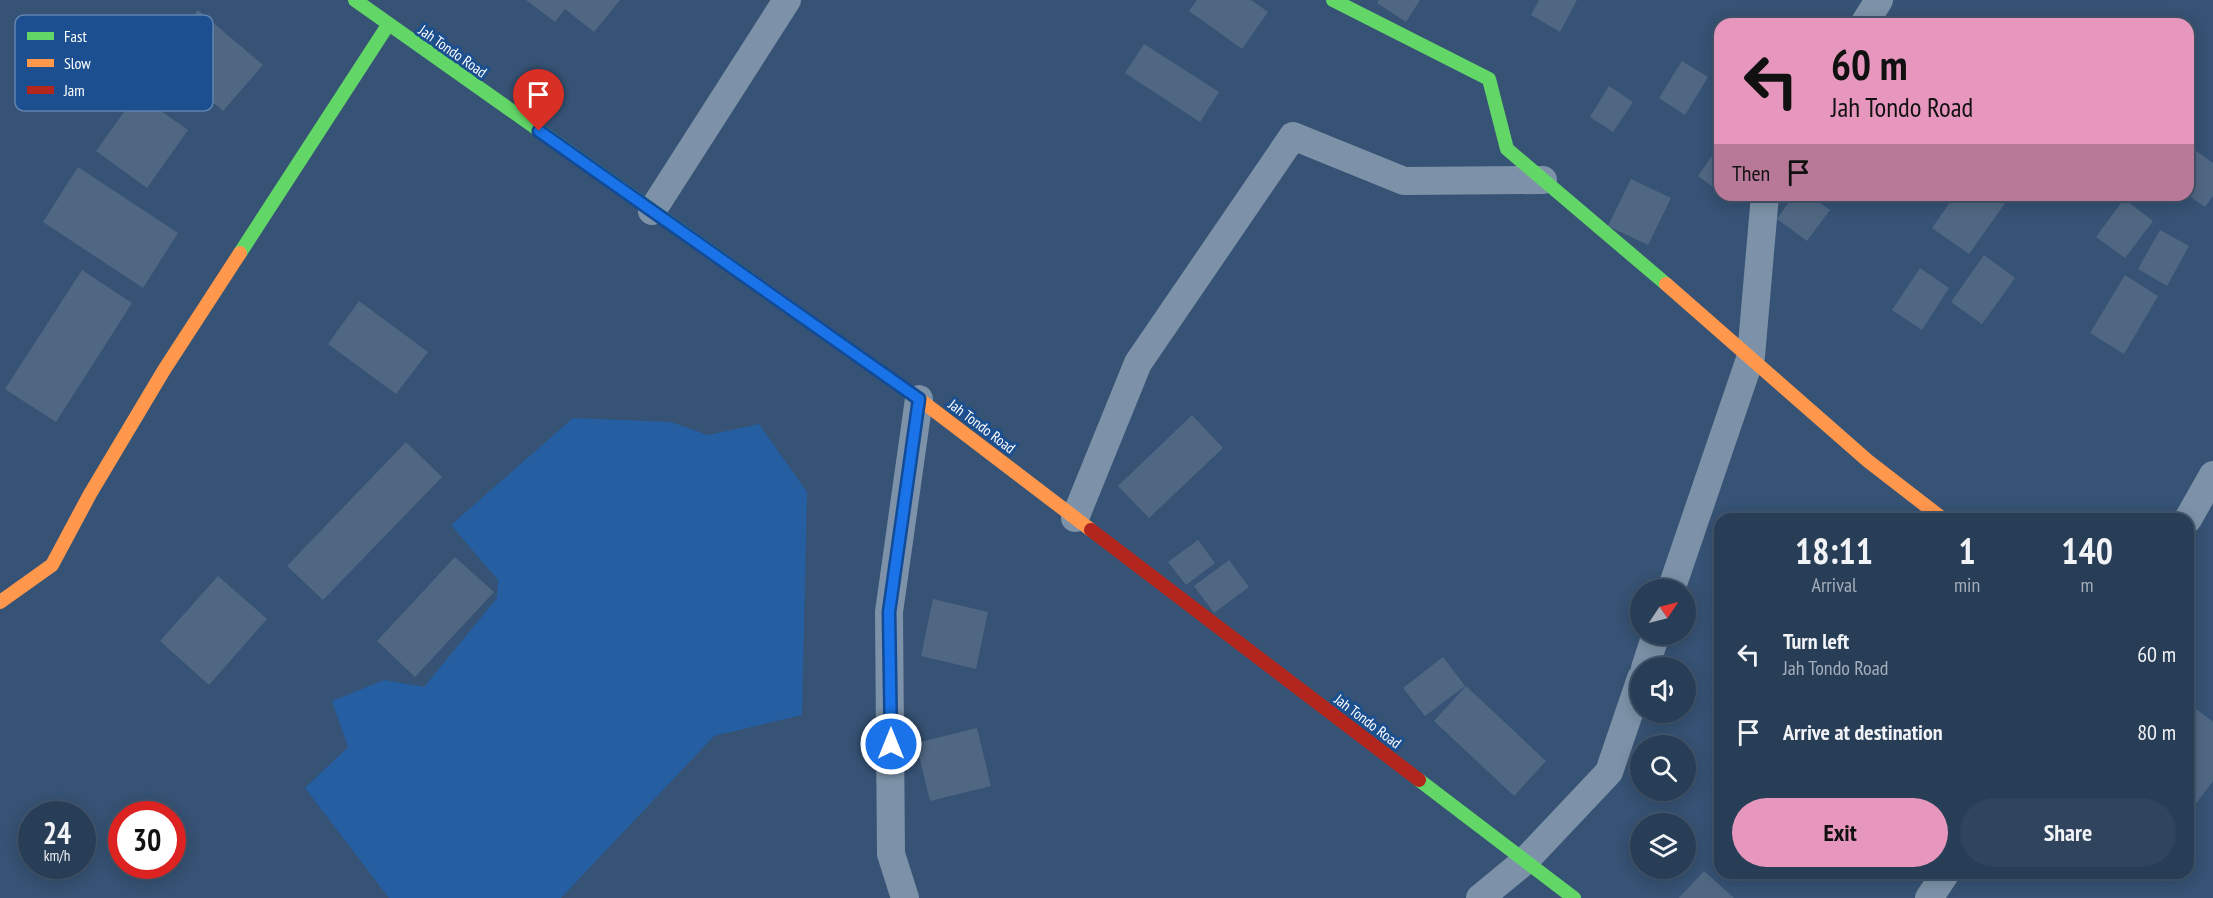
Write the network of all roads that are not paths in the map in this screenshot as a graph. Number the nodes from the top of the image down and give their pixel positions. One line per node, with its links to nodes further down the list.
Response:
1 (355, 0): 6 (street, Jah Tondo Road)
2 (787, 0): 9 (street)
3 (1334, 0): 7 (street)
4 (1879, 0): 5 (street)
5 (1868, 18)
6 (388, 25): 9 (street, Jah Tondo Road); 17 (street)
7 (1543, 180): 10 (street); 15 (street)
8 (1764, 201): 10 (street)
9 (652, 211): 11 (street, Jah Tondo Road)
10 (1750, 356): 13 (street); 16 (street)
11 (919, 399): 15 (street, Jah Tondo Road); 21 (street)
12 (2213, 475): 14 (street)
13 (1935, 513)
14 (2191, 513)
15 (1075, 518): 19 (street, Jah Tondo Road)
16 (1675, 579)
17 (0, 602)
18 (1630, 710): 19 (street)
19 (1525, 861): 22 (street); 23 (street, Jah Tondo Road)
20 (1942, 879): 24 (street)
21 (905, 898)
22 (1480, 898)
23 (1574, 898)
24 (1929, 898)

